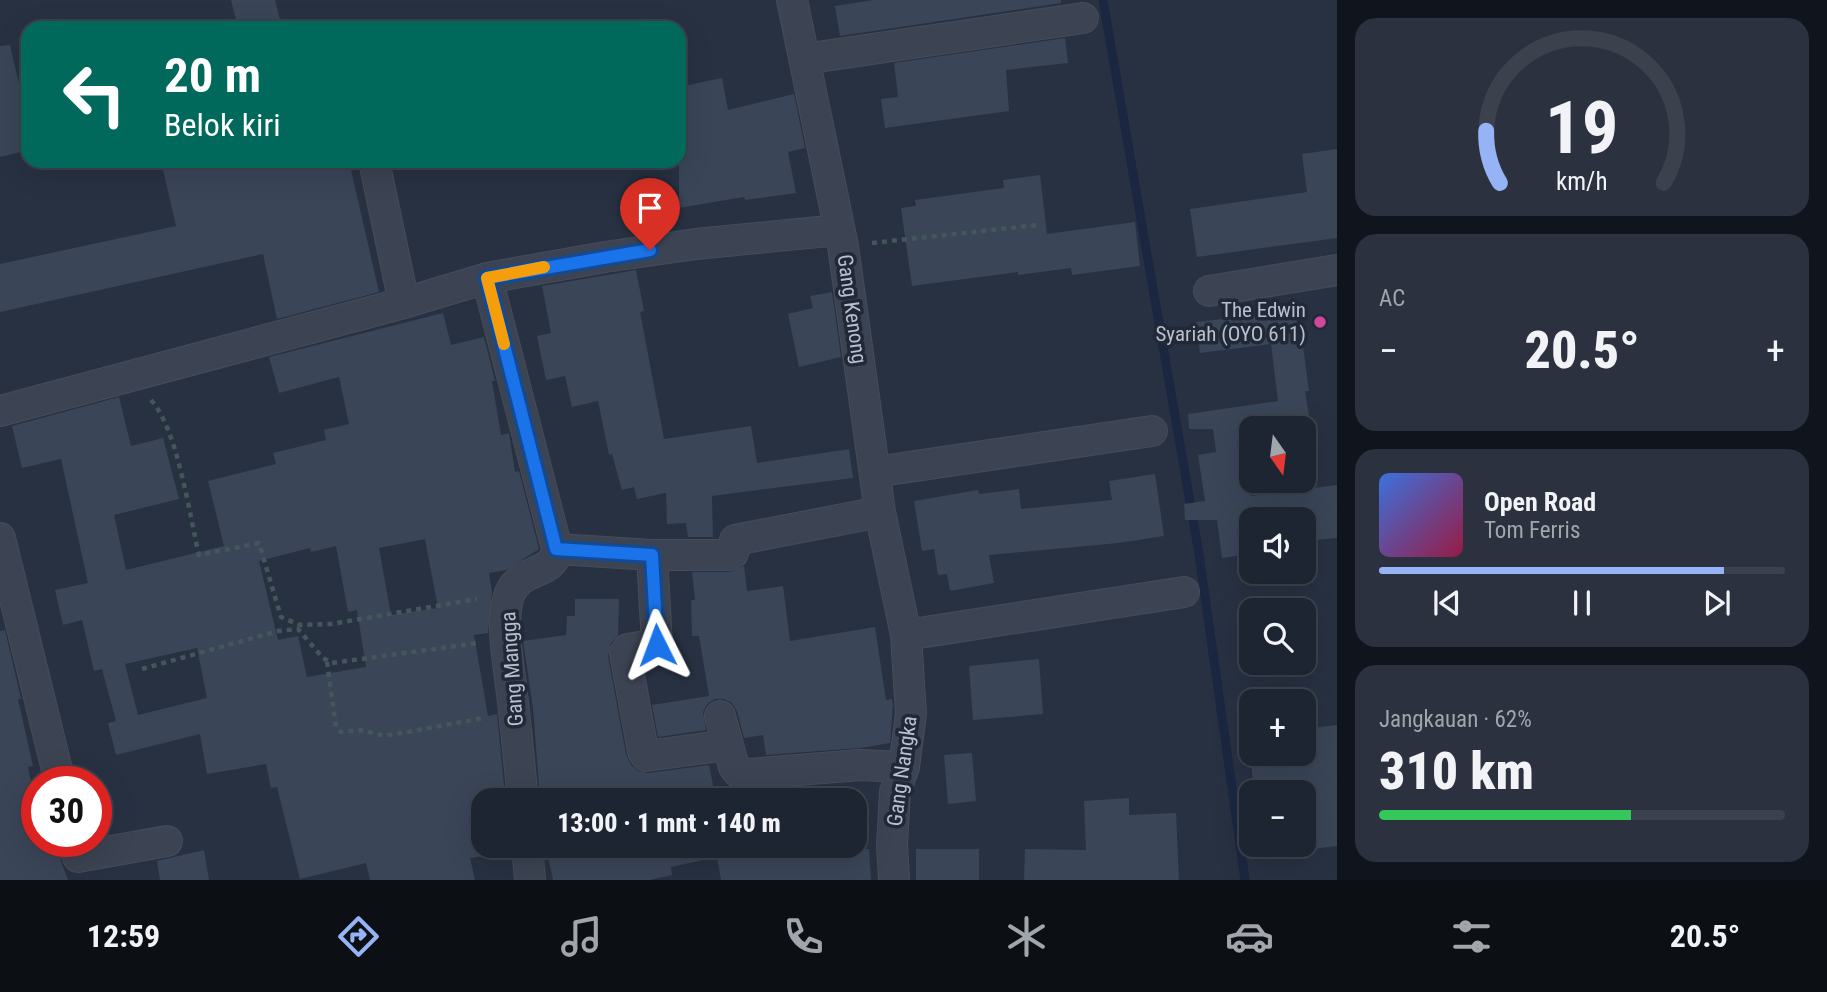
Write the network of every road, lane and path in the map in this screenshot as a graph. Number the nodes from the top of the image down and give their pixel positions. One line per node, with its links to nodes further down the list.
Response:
1 (792, 0): 3 (street, Gang Kenong)
2 (1083, 18): 3 (street)
3 (804, 60): 6 (street, Gang Kenong)
4 (375, 168): 10 (street)
5 (1038, 225): 6 (path)
6 (841, 238): 8 (street); 14 (street, Gang Kenong)
7 (1337, 270): 9 (street)
8 (487, 278): 10 (street); 17 (street)
9 (1209, 291)
10 (404, 303): 11 (street)
11 (128, 377): 12 (street); 20 (path)
12 (0, 411)
13 (1152, 430): 14 (street)
14 (875, 472): 15 (street, Gang Kenong)
15 (880, 512): 18 (street); 21 (street, Gang Kenong)
16 (0, 538): 28 (street)
17 (556, 549): 18 (street); 20 (street, Gang Mangga)
18 (652, 555): 27 (street)
19 (1184, 592): 21 (street)
20 (508, 598): 22 (street, Gang Mangga)
21 (903, 628): 29 (street, Gang Nangka)
22 (506, 640): 23 (path); 25 (street, Gang Mangga)
23 (327, 662): 24 (path); 25 (path)
24 (142, 669)
25 (514, 712): 30 (street, Gang Mangga)
26 (720, 716): 27 (street)
27 (727, 745): 29 (street)
28 (56, 766)
29 (904, 767): 35 (street, Gang Nangka)
30 (522, 788)
31 (167, 841): 33 (street)
32 (528, 858): 34 (street)
33 (78, 860)
34 (530, 880)
35 (894, 880)

